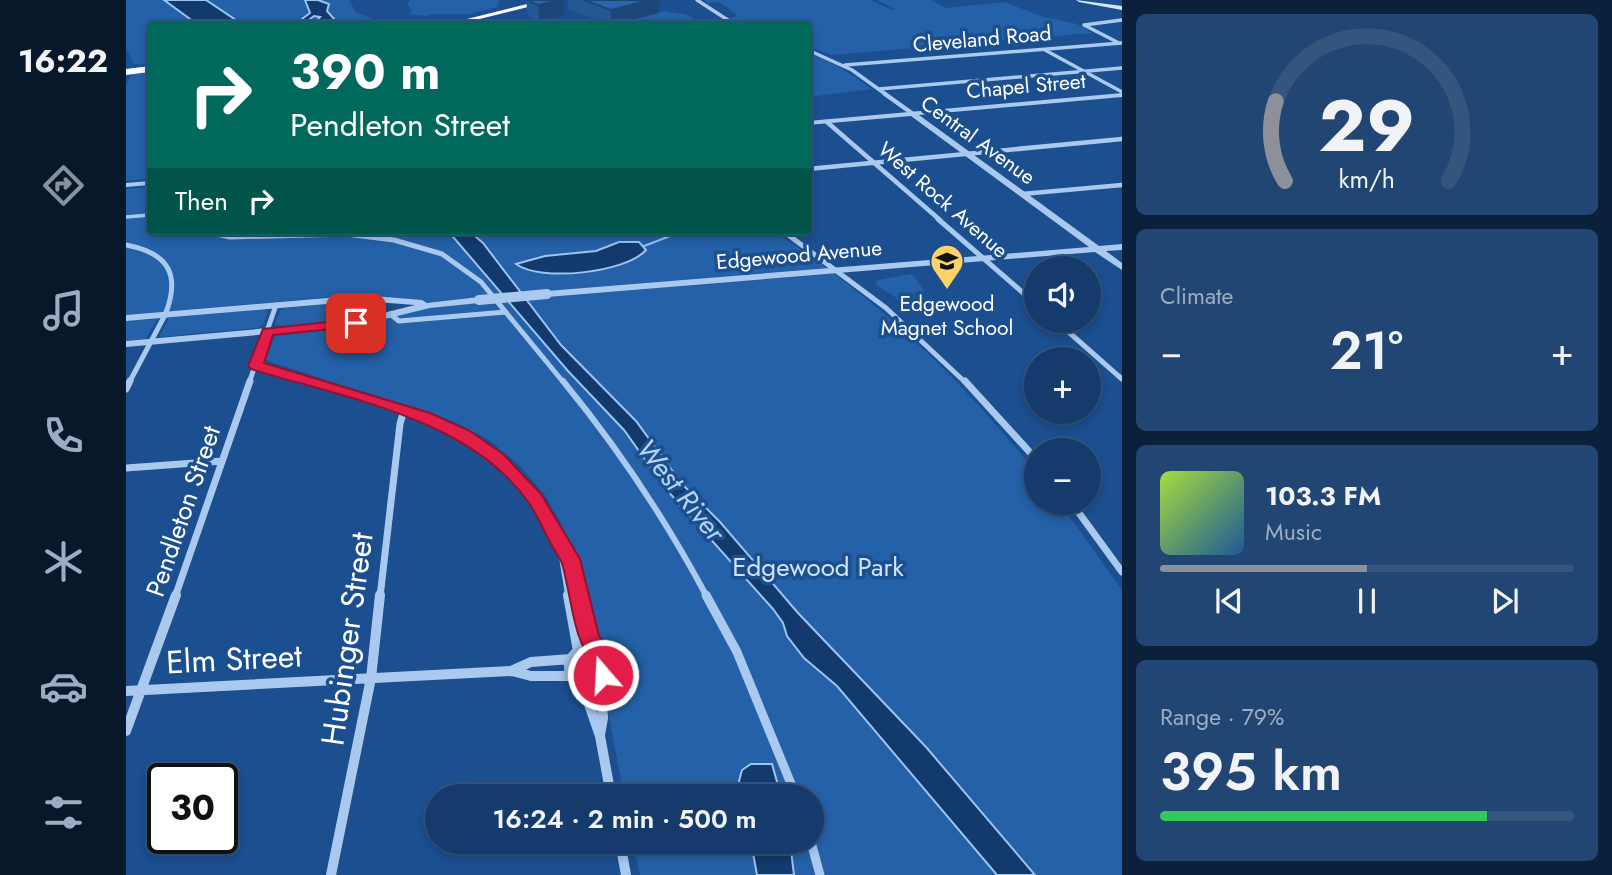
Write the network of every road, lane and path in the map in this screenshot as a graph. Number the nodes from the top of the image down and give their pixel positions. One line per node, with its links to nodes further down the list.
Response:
1 (552, 0): 6 (highway)
2 (697, 0): 7 (street)
3 (1079, 0): 4 (main road)
4 (1122, 8)
5 (1122, 20): 8 (street)
6 (464, 21)
7 (729, 21)
8 (1121, 43): 9 (street, Cleveland Road)
9 (1044, 49): 11 (street, Cleveland Road); 14 (street)
10 (812, 52): 11 (street, Central Avenue)
11 (845, 65): 16 (street, Central Avenue)
12 (1122, 68): 14 (street)
13 (147, 69): 15 (highway)
14 (1084, 71): 16 (street); 17 (street)
15 (126, 72)
16 (879, 89): 18 (street, Central Avenue)
17 (1122, 93): 18 (street, Chapel Street)
18 (913, 114): 19 (street, Chapel Street); 22 (street, Central Avenue)
19 (827, 122): 20 (street, Chapel Street); 23 (street, West Rock Avenue)
20 (812, 123)
21 (1122, 139): 22 (street)
22 (965, 152): 23 (street); 28 (street, Central Avenue)
23 (874, 162): 24 (street); 38 (street, West Rock Avenue)
24 (812, 169)
25 (147, 183): 26 (street)
26 (126, 185)
27 (1122, 185): 28 (street)
28 (1022, 194): 37 (street, Central Avenue)
29 (147, 215): 30 (street)
30 (126, 217)
31 (221, 235): 32 (street)
32 (314, 235)
33 (362, 235): 44 (street)
34 (789, 235): 40 (street)
35 (126, 246): 46 (street)
36 (1122, 247): 37 (street, Edgewood Avenue)
37 (1098, 249): 38 (street, Edgewood Avenue); 39 (street, Central Avenue)
38 (984, 259): 40 (street, Edgewood Avenue); 41 (street, West Rock Avenue)
39 (1122, 267)
40 (840, 271): 42 (street, Edgewood Avenue, bridge); 56 (street)
41 (1024, 294)
42 (479, 300): 43 (street, Edgewood Avenue); 45 (street, Edgewood Avenue)
43 (276, 305): 46 (street, Edgewood Avenue); 48 (street, Pendleton Street)
44 (506, 312): 45 (street); 75 (street)
45 (390, 314): 48 (street, Edgewood Avenue)
46 (165, 315): 47 (street, Edgewood Avenue); 50 (street)
47 (126, 318)
48 (267, 332): 50 (street, Edgewood Avenue); 52 (street, Pendleton Street)
49 (1070, 333): 53 (street)
50 (151, 342): 51 (street, Edgewood Avenue); 54 (street)
51 (126, 344)
52 (256, 366): 55 (street); 57 (street, Pendleton Street)
53 (1122, 379)
54 (126, 389)
55 (404, 410): 60 (street); 67 (street, Hubinger Street)
56 (1024, 446)
57 (222, 461): 58 (street); 70 (street, Pendleton Street)
58 (126, 468)
59 (1080, 515): 61 (street)
60 (561, 547): 62 (street); 63 (street)
61 (1122, 572)
62 (595, 650): 63 (street); 68 (street)
63 (578, 651): 64 (street)
64 (570, 659): 65 (street, Elm Street); 66 (street)
65 (512, 671): 66 (street, Elm Street); 67 (street, Elm Street)
66 (571, 676): 69 (street)
67 (371, 678): 70 (street, Elm Street); 78 (street, Hubinger Street)
68 (600, 679): 69 (street); 73 (street)
69 (582, 684): 73 (street)
70 (143, 690): 71 (street, Elm Street); 72 (street, Pendleton Street)
71 (126, 691)
72 (126, 731)
73 (600, 736): 74 (street)
74 (609, 784)
75 (791, 784)
76 (622, 854): 79 (street)
77 (814, 854): 80 (street)
78 (331, 875)
79 (626, 875)
80 (820, 875)

